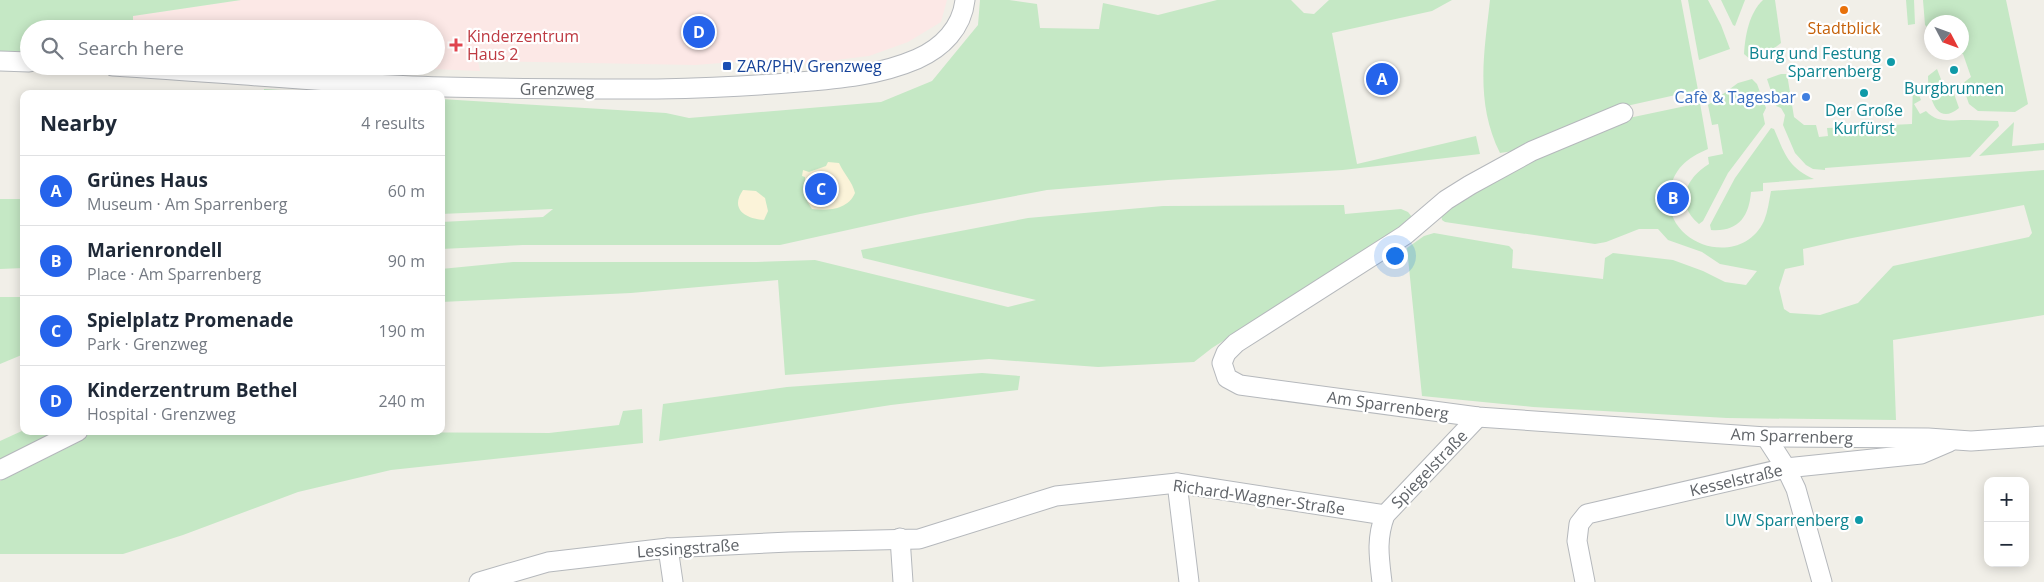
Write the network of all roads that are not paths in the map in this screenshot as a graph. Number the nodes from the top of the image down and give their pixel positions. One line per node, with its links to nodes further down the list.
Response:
1 (965, 0): 4 (street, Grenzweg)
2 (0, 61): 3 (street)
3 (20, 62)
4 (233, 75)
5 (1623, 113): 6 (street, Am Sparrenberg)
6 (1478, 417): 9 (street, Am Sparrenberg); 14 (street, Spiegelstraße)
7 (70, 435): 12 (street)
8 (2044, 436): 10 (street, Am Sparrenberg)
9 (1766, 437): 10 (street, Am Sparrenberg); 11 (street)
10 (1955, 440): 11 (street, Kesselstraße)
11 (1786, 468): 22 (street, Kesselstraße); 23 (street)
12 (0, 470)
13 (1178, 483): 14 (street, Richard-Wagner-Straße); 15 (street, Richard-Wagner-Straße); 20 (street)
14 (1385, 515): 21 (street, Spiegelstraße)
15 (900, 538): 16 (street, Lessingstraße); 19 (street)
16 (668, 548): 17 (street, Lessingstraße); 18 (street)
17 (480, 582)
18 (673, 582)
19 (903, 582)
20 (1189, 582)
21 (1382, 582)
22 (1585, 582)
23 (1822, 582)

